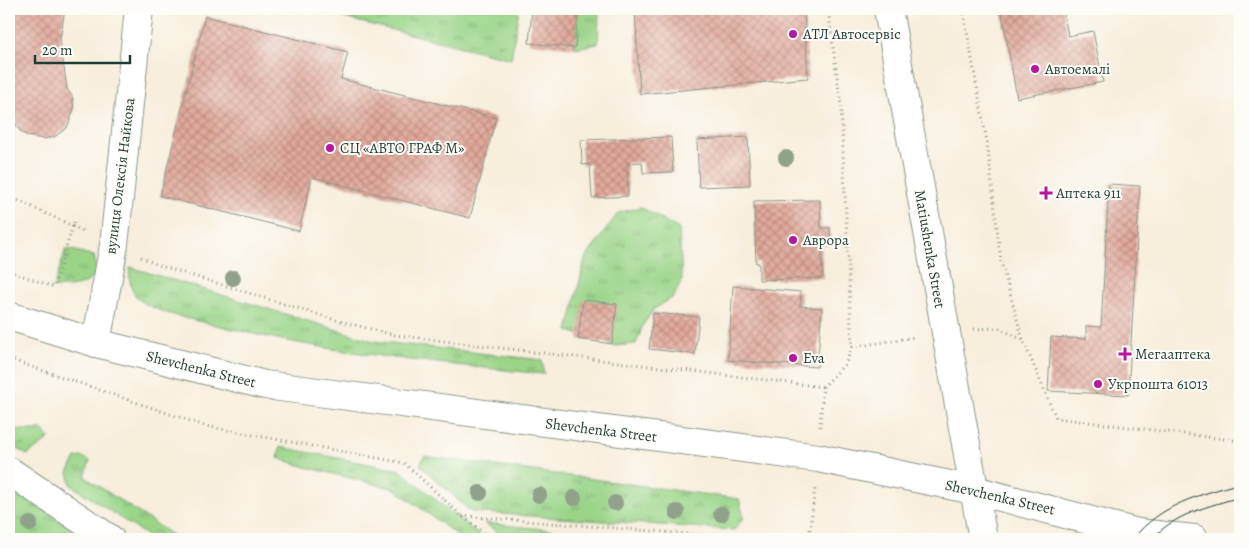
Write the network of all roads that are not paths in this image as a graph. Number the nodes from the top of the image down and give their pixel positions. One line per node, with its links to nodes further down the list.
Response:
1 (139, 9): 4 (main road, вулиця Олексія Найкова)
2 (888, 9): 6 (main road, Matiushenka Street)
3 (9, 316): 4 (main road, Shevchenka Street)
4 (96, 343): 6 (main road, Shevchenka Street)
5 (9, 471): 7 (main road)
6 (974, 490): 8 (main road, Matiushenka Street); 9 (main road, Shevchenka Street)
7 (110, 539)
8 (983, 539)
9 (1194, 539)

